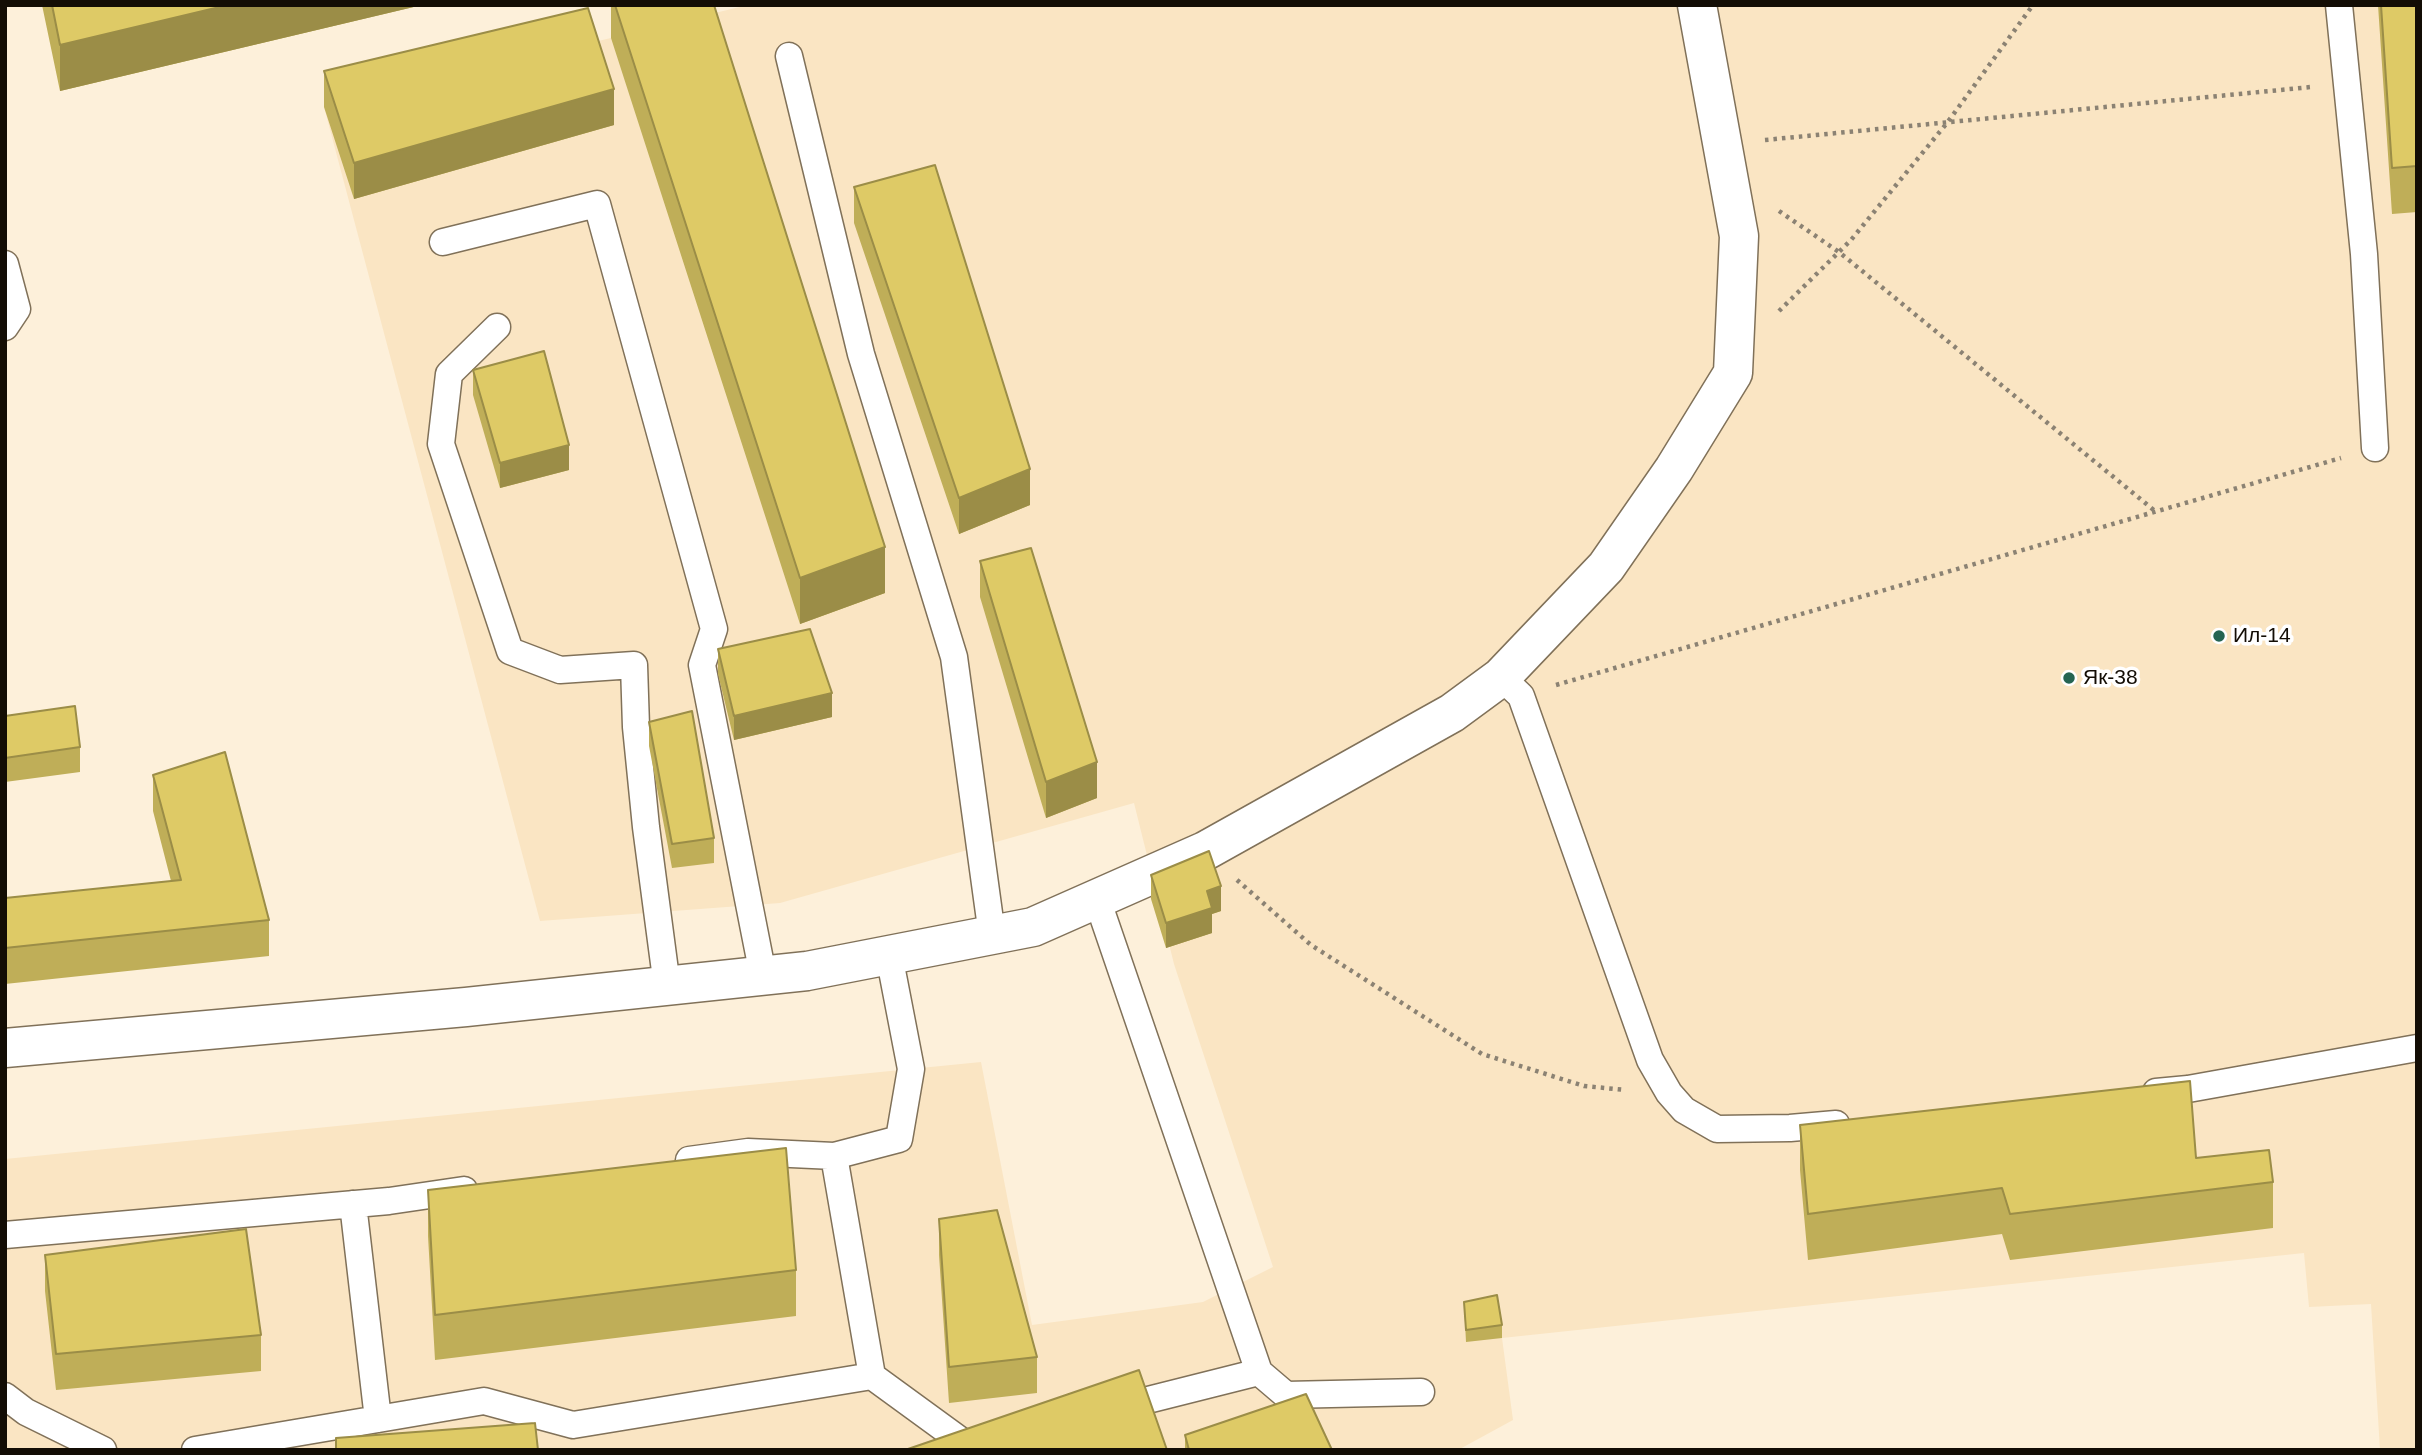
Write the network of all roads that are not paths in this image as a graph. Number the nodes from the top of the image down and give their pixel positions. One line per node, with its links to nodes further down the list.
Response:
1 (1697, 5): 9 (street)
2 (2339, 5): 8 (lane)
3 (789, 57): 11 (lane)
4 (443, 242): 13 (lane)
5 (5, 264): 6 (lane)
6 (5, 327)
7 (497, 327): 14 (lane)
8 (2375, 448)
9 (1511, 686): 10 (street); 18 (lane)
10 (1097, 899): 11 (street); 24 (lane)
11 (992, 935): 12 (street)
12 (889, 955): 13 (street); 19 (lane)
13 (763, 975): 14 (street)
14 (667, 986): 15 (street)
15 (5, 1048)
16 (2417, 1048): 17 (lane)
17 (2133, 1094)
18 (1858, 1122)
19 (834, 1156): 20 (lane); 25 (lane)
20 (665, 1163)
21 (486, 1187): 22 (lane)
22 (353, 1203): 23 (lane); 29 (lane)
23 (5, 1235)
24 (1259, 1372): 26 (lane); 28 (lane)
25 (872, 1376): 29 (lane); 30 (lane)
26 (1421, 1392)
27 (5, 1396): 31 (lane)
28 (1087, 1416)
29 (378, 1419): 32 (lane)
30 (1007, 1436)
31 (103, 1450)
32 (195, 1450)

